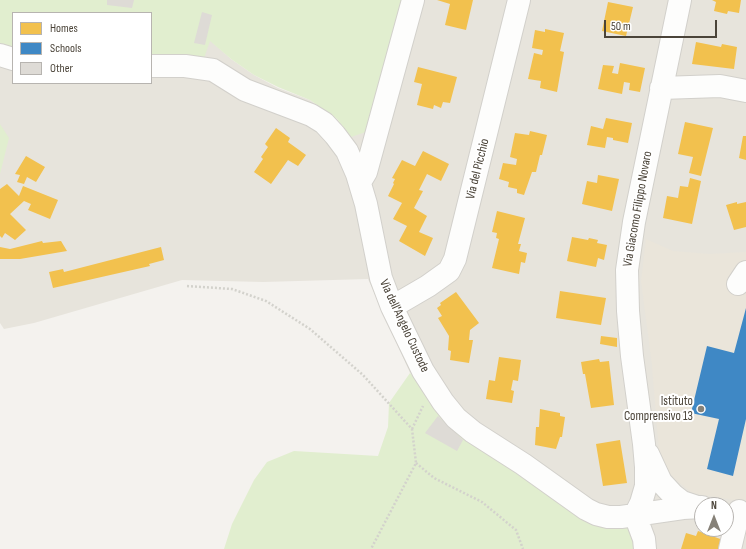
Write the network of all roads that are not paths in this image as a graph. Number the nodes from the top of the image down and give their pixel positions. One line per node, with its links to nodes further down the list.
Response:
1 (413, 0): 9 (street)
2 (519, 0): 10 (street, Via del Picchio)
3 (680, 0): 7 (street, Via Giacomo Filippo Novaro)
4 (0, 55): 5 (street)
5 (12, 59)
6 (152, 66): 9 (street, Via dell'Angelo Custode)
7 (661, 88): 8 (street); 11 (street, Via Giacomo Filippo Novaro)
8 (746, 91)
9 (360, 182): 10 (street, Via dell'Angelo Custode)
10 (392, 307): 15 (street, Via dell'Angelo Custode)
11 (644, 444): 12 (street, Via Giacomo Filippo Novaro); 15 (street, Via Giacomo Filippo Novaro)
12 (694, 505)
13 (694, 508): 15 (street, Via dell'Angelo Custode)
14 (737, 510): 17 (street)
15 (636, 515): 16 (street)
16 (645, 549)
17 (730, 549)

